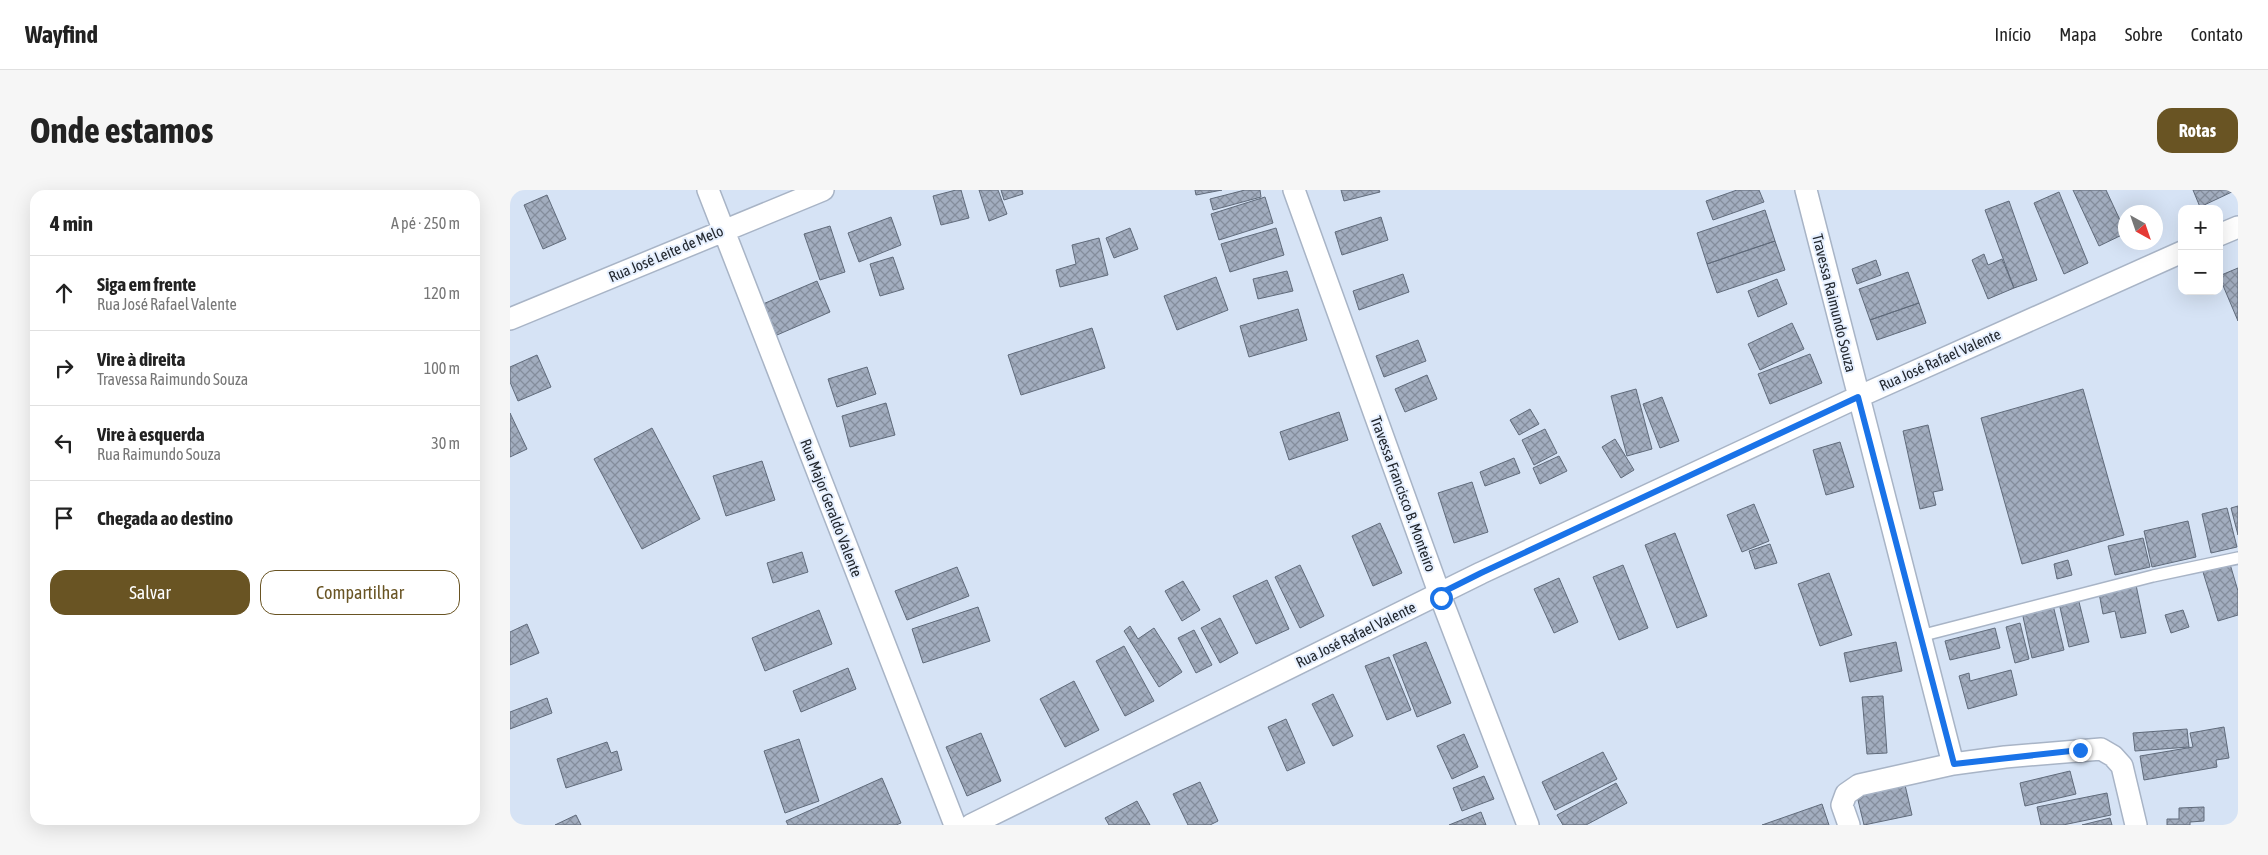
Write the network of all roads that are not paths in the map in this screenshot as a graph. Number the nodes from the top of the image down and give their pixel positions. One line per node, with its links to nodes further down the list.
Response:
1 (708, 190): 6 (street, Rua Major Geraldo Valente)
2 (823, 190): 6 (street, Rua José Leite de Melo)
3 (1294, 190): 12 (street, Travessa Francisco B. Monteiro)
4 (1806, 190): 10 (street, Travessa Raimundo Souza)
5 (2238, 227): 7 (street)
6 (723, 230): 9 (street, Rua José Leite de Melo); 15 (street, Rua Major Geraldo Valente)
7 (2223, 233)
8 (2178, 254): 10 (street, Rua José Rafael Valente)
9 (510, 319)
10 (1858, 397): 12 (street, Rua José Rafael Valente); 13 (street, Travessa Raimundo Souza)
11 (2238, 558): 13 (lane)
12 (1439, 594): 16 (street, Rua José Rafael Valente); 17 (street, Travessa Francisco B. Monteiro)
13 (1920, 636): 14 (street, Travessa Raimundo Souza)
14 (1954, 764): 18 (street); 19 (street)
15 (954, 825)
16 (971, 825)
17 (1528, 825)
18 (1848, 825)
19 (2136, 825)

